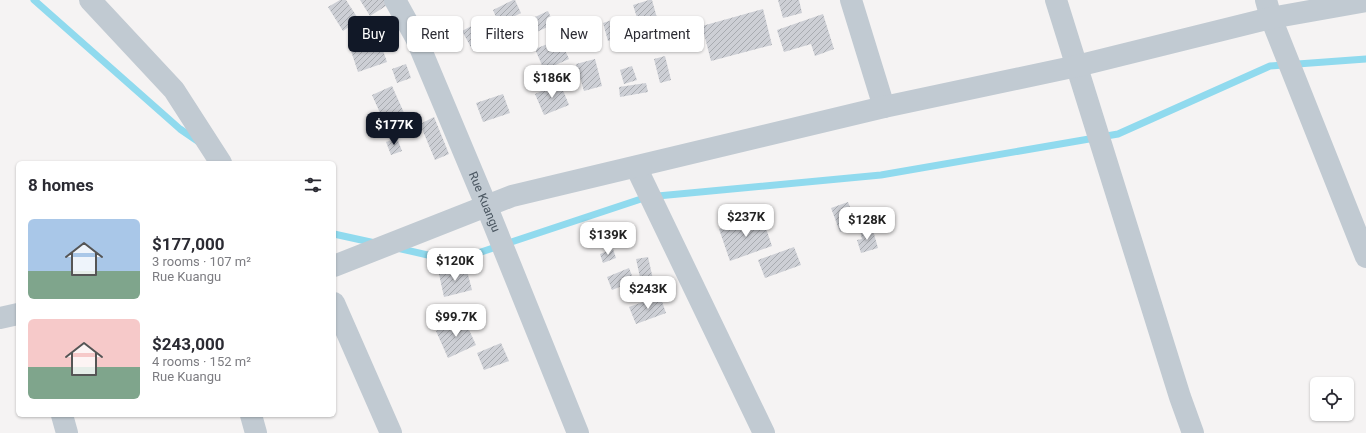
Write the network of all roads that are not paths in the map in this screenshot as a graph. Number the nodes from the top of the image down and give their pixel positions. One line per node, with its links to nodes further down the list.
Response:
1 (90, 0): 9 (street)
2 (395, 0): 11 (street, Rue Kuangu)
3 (851, 0): 8 (street)
4 (1056, 0): 7 (street)
5 (1366, 1): 6 (street)
6 (1269, 9): 7 (street); 12 (street)
7 (1077, 66): 8 (street); 24 (street)
8 (884, 107): 10 (street)
9 (220, 161)
10 (636, 167): 11 (street); 23 (street)
11 (486, 205): 13 (street); 22 (street, Rue Kuangu)
12 (1366, 257)
13 (336, 265)
14 (336, 308): 21 (street)
15 (16, 314): 16 (street)
16 (0, 318)
17 (63, 417): 19 (street)
18 (252, 417): 20 (street)
19 (67, 433)
20 (256, 433)
21 (391, 433)
22 (578, 433)
23 (764, 433)
24 (1193, 433)

